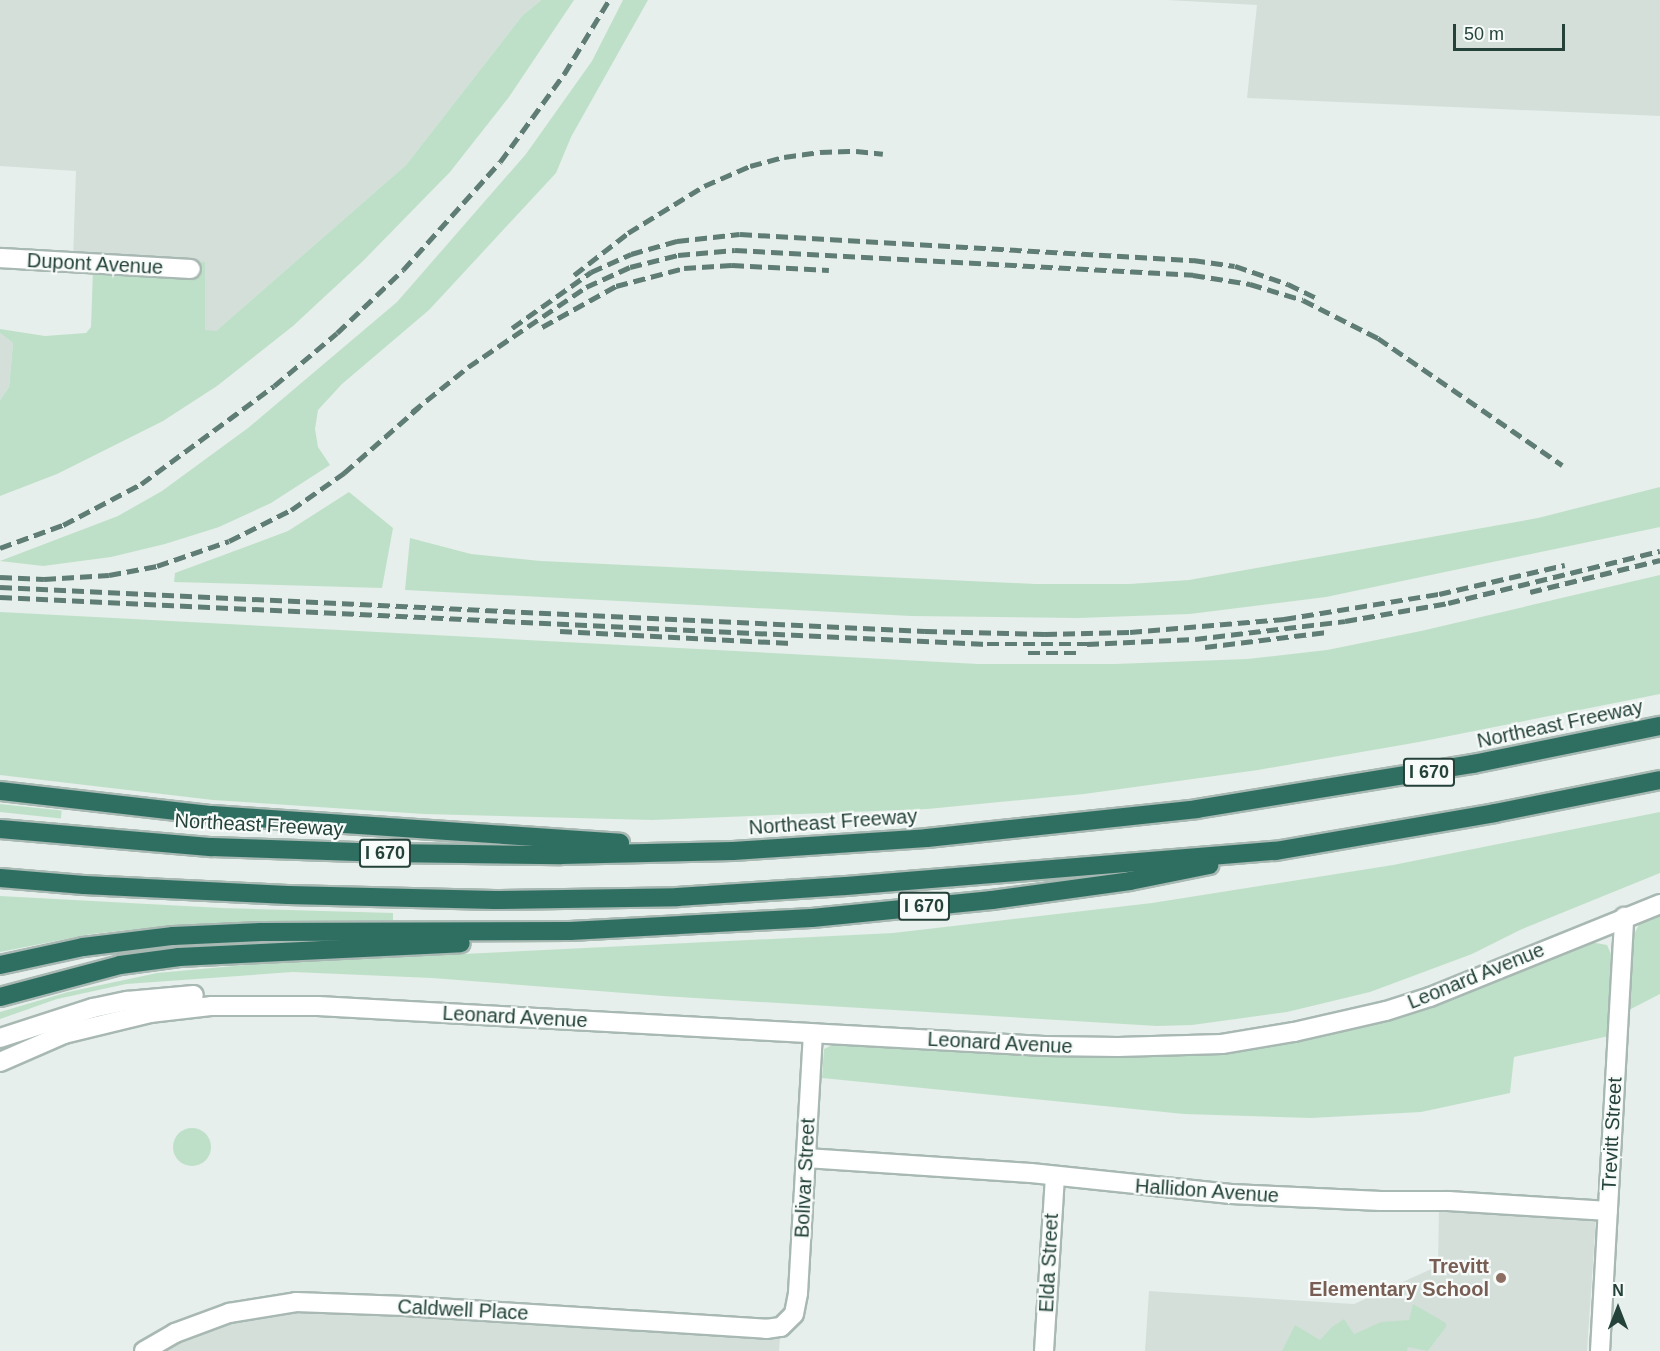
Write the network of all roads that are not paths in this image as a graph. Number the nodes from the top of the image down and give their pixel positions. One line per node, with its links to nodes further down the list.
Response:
1 (0, 258): 2 (street, Dupont Avenue)
2 (191, 269)
3 (1660, 726): 7 (highway, Northeast Freeway / I 670)
4 (1660, 780): 8 (highway, I 670)
5 (0, 791): 7 (highway)
6 (0, 829): 7 (highway, Northeast Freeway / I 670)
7 (733, 851)
8 (1275, 851): 9 (highway); 12 (highway, I 670)
9 (0, 878)
10 (1660, 904): 11 (street, Leonard Avenue)
11 (1624, 917): 16 (street, Leonard Avenue); 21 (street, Trevitt Street)
12 (570, 931): 13 (highway, I 670); 14 (highway)
13 (0, 965)
14 (0, 997)
15 (318, 1006): 16 (street, Leonard Avenue); 17 (street, Leonard Avenue); 18 (street, Leonard Avenue)
16 (813, 1034): 19 (street, Bolivar Street)
17 (0, 1038)
18 (0, 1062)
19 (806, 1158): 20 (street, Hallidon Avenue); 22 (street, Bolivar Street)
20 (1055, 1176): 21 (street, Hallidon Avenue); 24 (street, Elda Street)
21 (1608, 1210): 25 (street, Trevitt Street)
22 (789, 1320): 23 (street, Caldwell Place)
23 (144, 1351)
24 (1044, 1351)
25 (1600, 1351)

